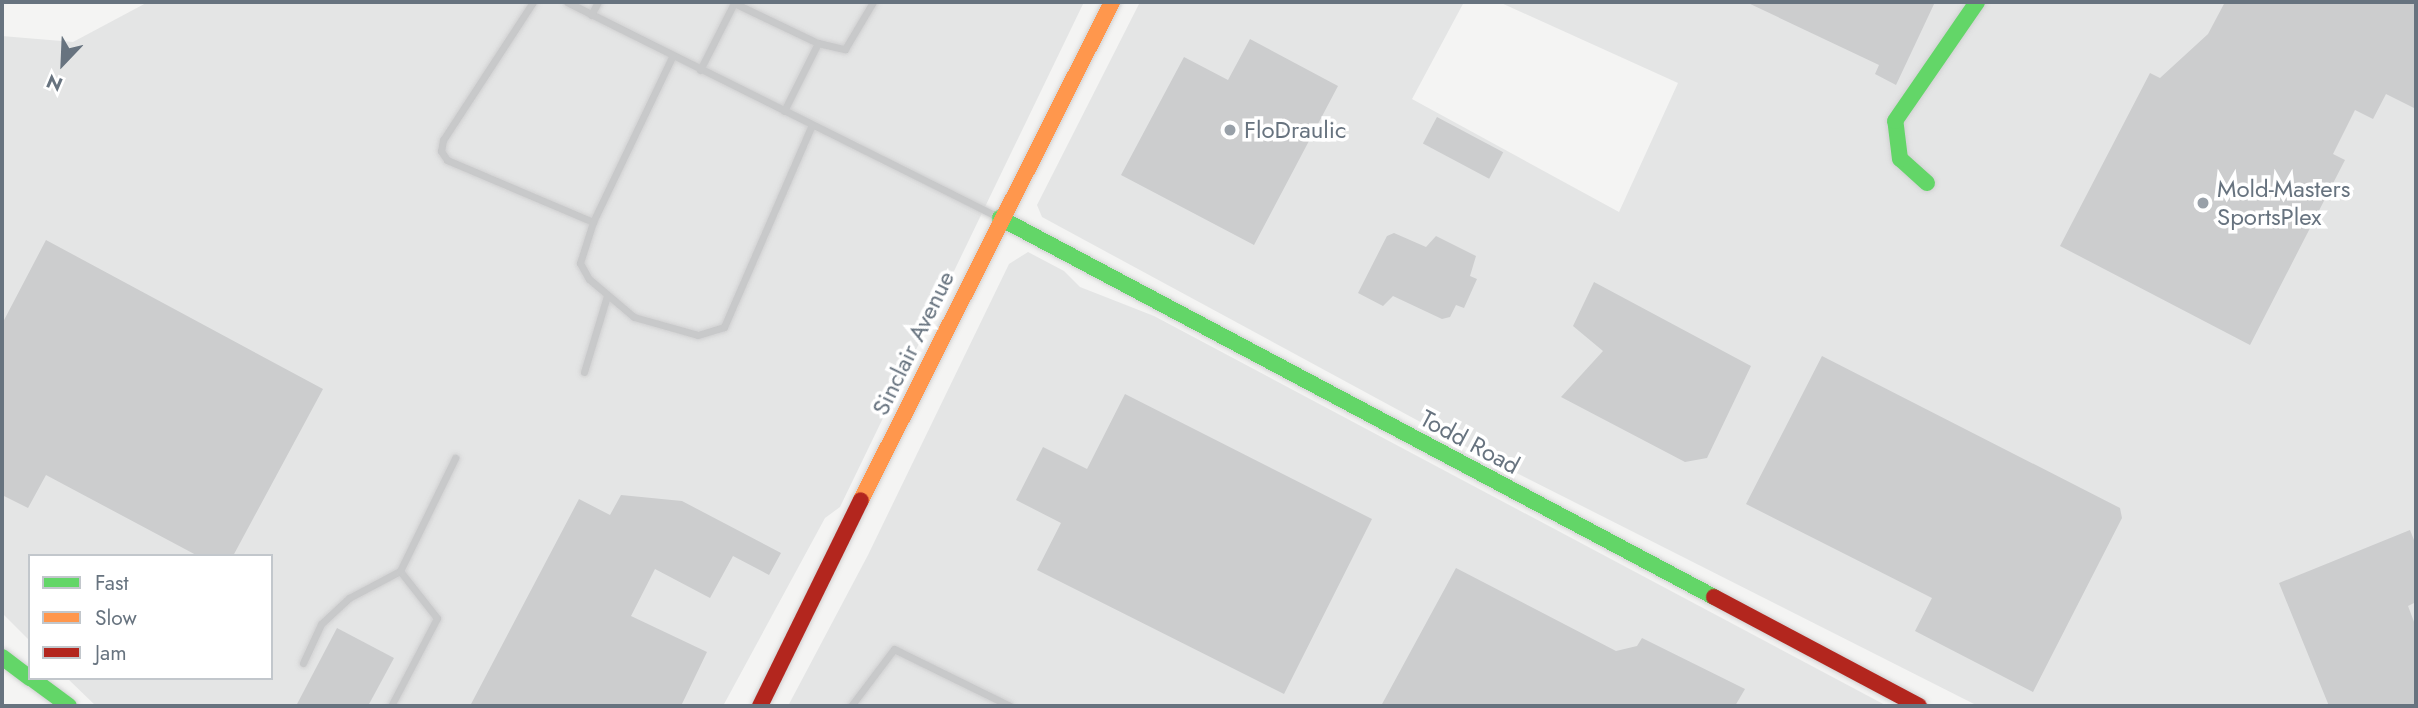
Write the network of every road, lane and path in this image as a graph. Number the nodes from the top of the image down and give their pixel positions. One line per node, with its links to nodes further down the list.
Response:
1 (533, 2): 15 (lane)
2 (567, 2): 7 (lane)
3 (598, 2): 7 (lane)
4 (873, 2): 8 (lane)
5 (1112, 2): 14 (street, Sinclair Avenue)
6 (1977, 2): 13 (street)
7 (591, 15): 9 (lane)
8 (818, 43): 10 (lane); 11 (lane)
9 (672, 57): 10 (lane); 15 (lane)
10 (700, 70): 11 (lane)
11 (784, 111): 12 (lane)
12 (812, 125): 14 (lane); 16 (lane)
13 (1927, 183)
14 (1000, 218): 26 (street, Sinclair Avenue); 29 (street, Todd Road)
15 (593, 222): 16 (lane)
16 (607, 296): 17 (lane)
17 (584, 372)
18 (455, 458): 19 (lane)
19 (400, 571): 21 (lane); 25 (lane)
20 (2, 657): 22 (street)
21 (303, 663)
22 (28, 676)
23 (33, 680): 24 (street)
24 (69, 706)
25 (391, 706)
26 (760, 706)
27 (851, 706): 28 (lane)
28 (1010, 706)
29 (1919, 706)

